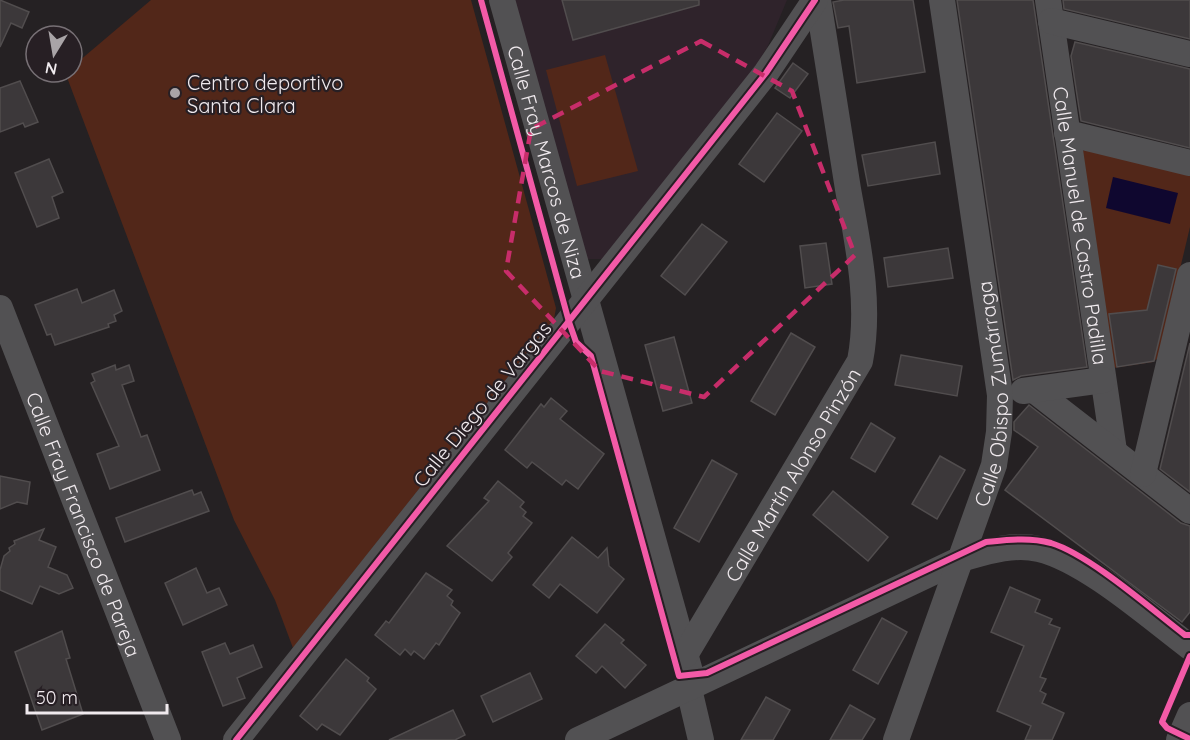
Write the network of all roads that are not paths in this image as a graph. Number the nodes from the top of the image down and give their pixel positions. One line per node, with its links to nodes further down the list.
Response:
1 (502, 0): 9 (street, Calle Fray Marcos de Niza)
2 (817, 0): 9 (street, Calle Diego de Vargas); 19 (street, Calle Martín Alonso Pinzón)
3 (942, 0): 13 (street, Calle Obispo Zumárraga)
4 (1050, 11): 5 (street); 6 (street, Calle Manuel de Castro Padilla)
5 (1190, 54)
6 (1067, 133): 7 (street); 11 (street, Calle Manuel de Castro Padilla)
7 (1190, 163)
8 (1190, 275): 15 (street)
9 (587, 299): 19 (street, Calle Fray Marcos de Niza); 23 (street, Calle Diego de Vargas)
10 (0, 308): 22 (street, Calle Fray Francisco de Pareja)
11 (1103, 380): 12 (street); 14 (street, Calle Manuel de Castro Padilla)
12 (1034, 390): 13 (street); 14 (street)
13 (1000, 395): 17 (street, Calle Obispo Zumárraga)
14 (1114, 451): 15 (street)
15 (1143, 474): 16 (street)
16 (1190, 511)
17 (961, 559): 18 (street); 20 (street); 26 (street, Calle Obispo Zumárraga)
18 (1190, 647)
19 (686, 655): 20 (street, Calle Fray Marcos de Niza)
20 (689, 689): 24 (street); 25 (street, Calle Fray Marcos de Niza)
21 (1190, 716): 27 (street)
22 (168, 740)
23 (236, 740)
24 (578, 740)
25 (701, 740)
26 (896, 740)
27 (1179, 740)

